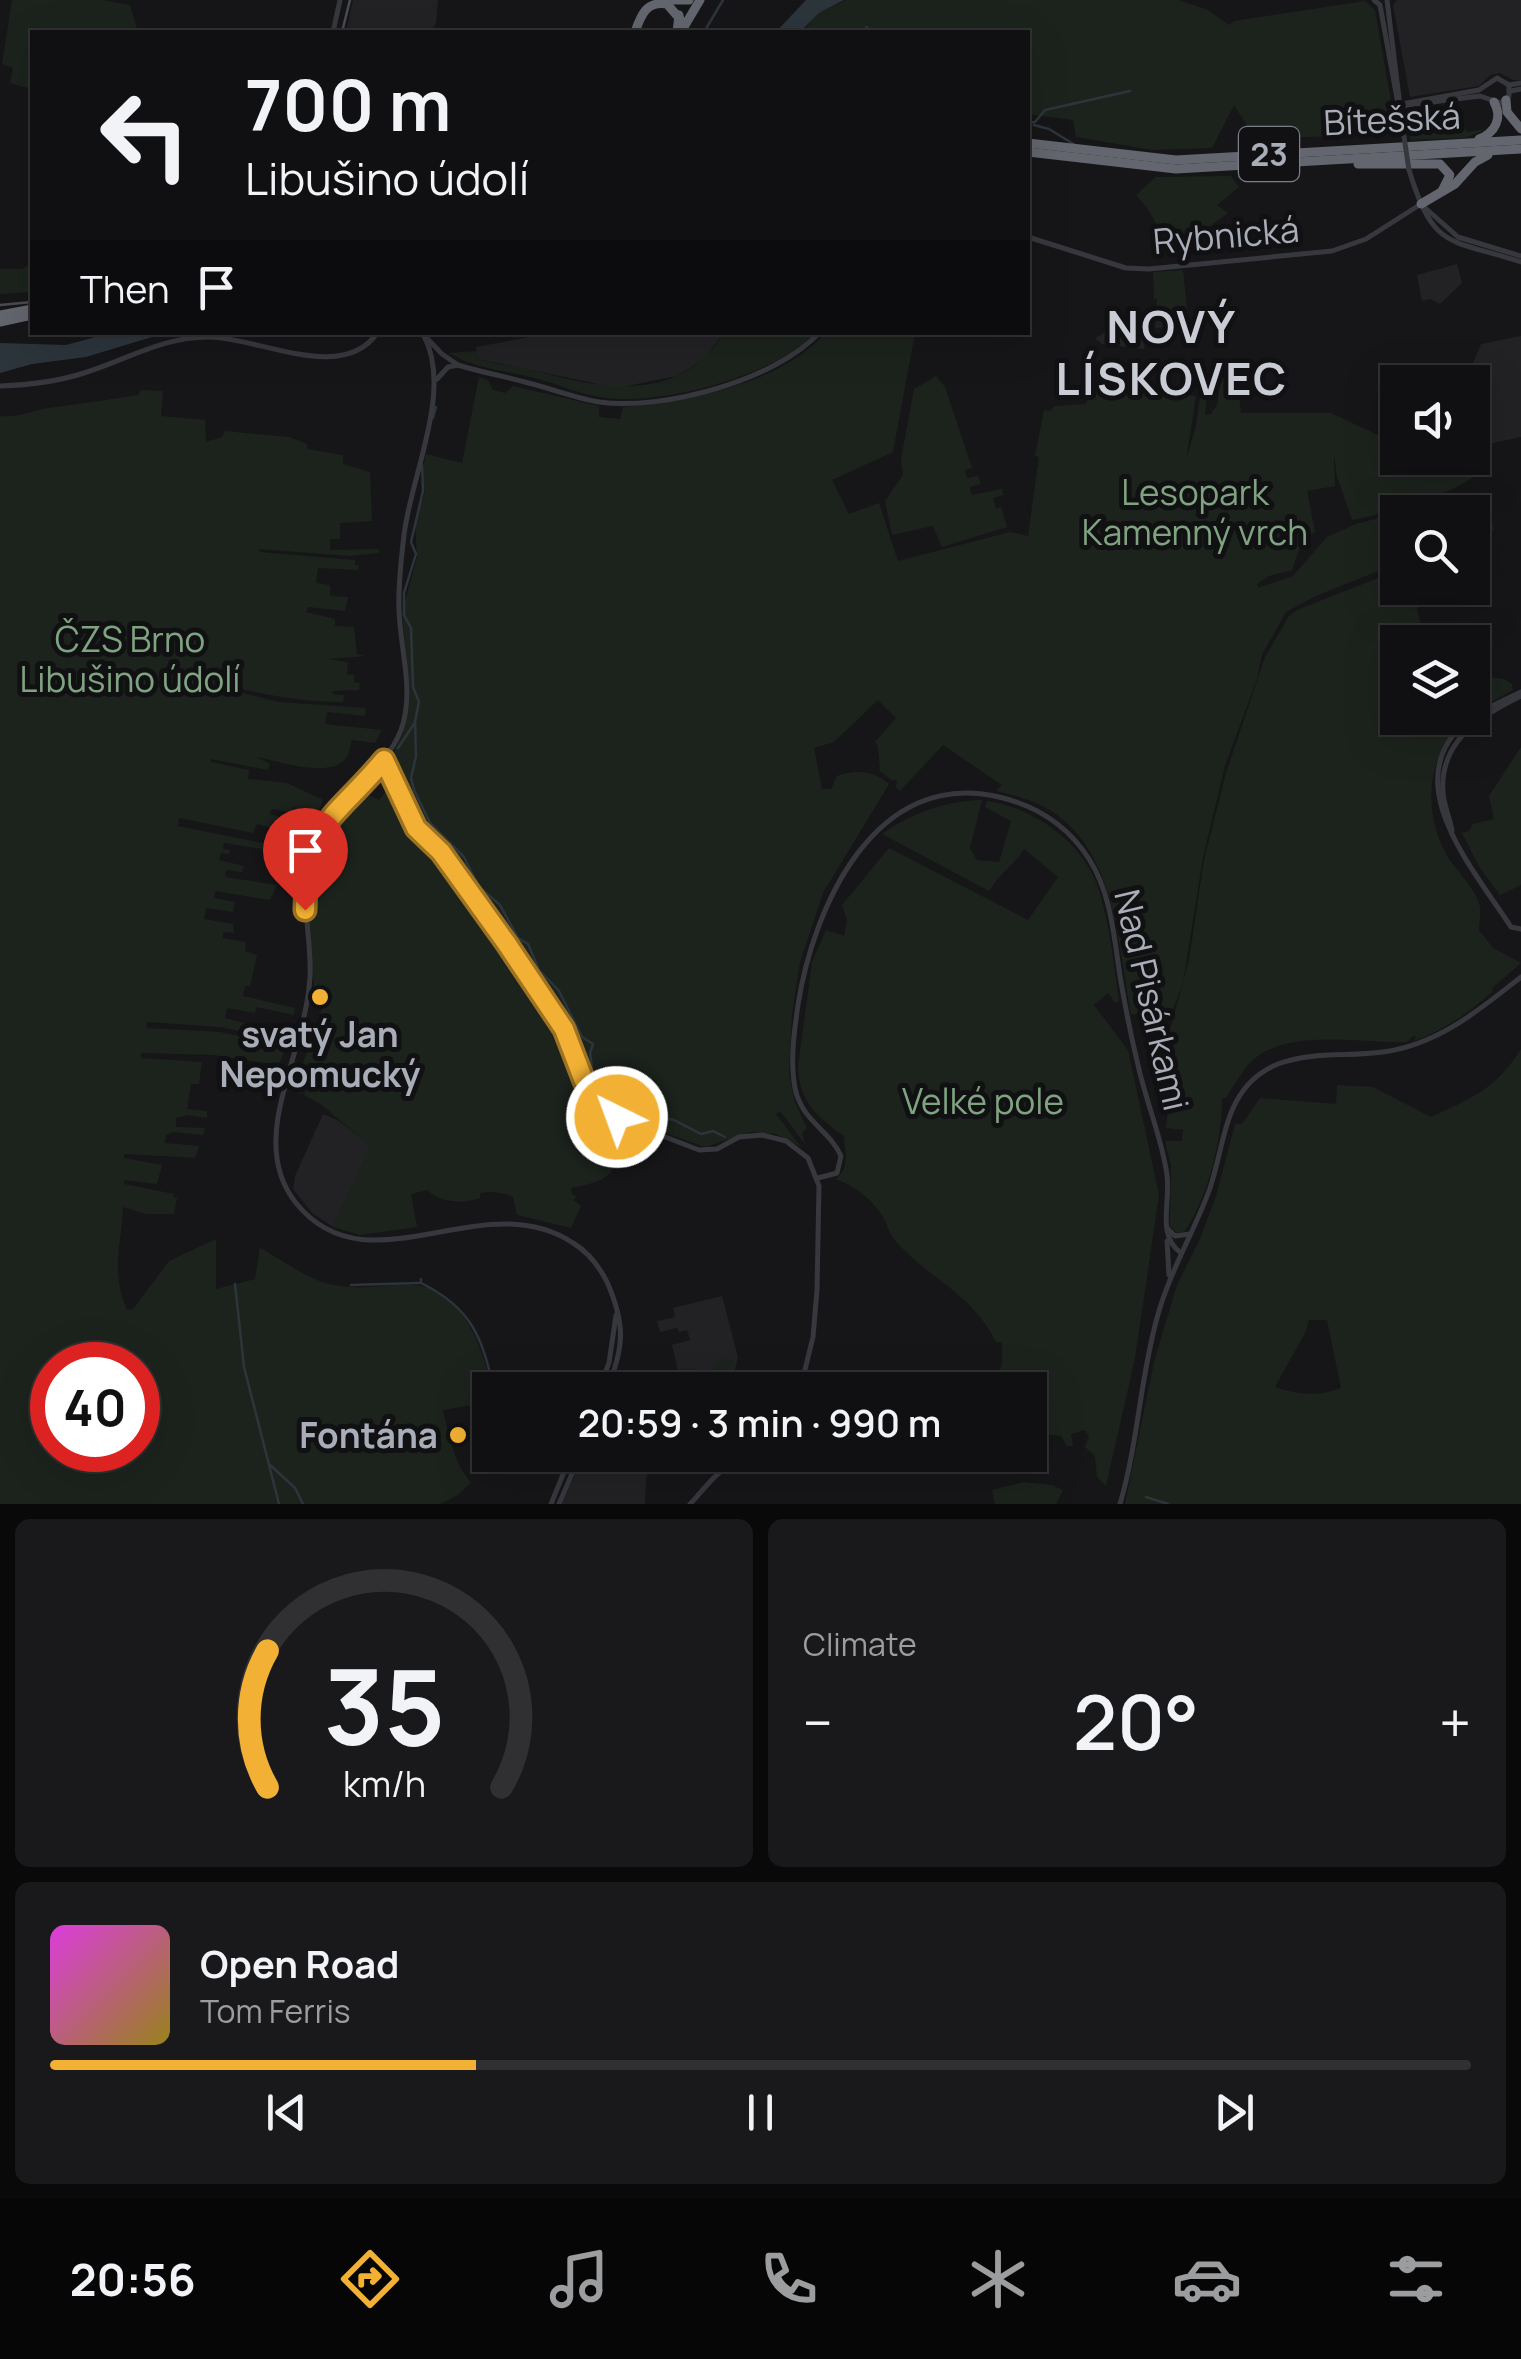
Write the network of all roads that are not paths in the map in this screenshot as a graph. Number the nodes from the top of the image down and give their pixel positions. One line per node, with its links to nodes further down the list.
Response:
1 (340, 0): 10 (street)
2 (650, 0): 11 (highway)
3 (664, 0): 8 (highway)
4 (674, 0): 5 (highway)
5 (689, 0)
6 (703, 0): 9 (highway); 9 (highway)
7 (1380, 0): 16 (street)
8 (680, 19): 9 (highway); 11 (highway)
9 (689, 28)
10 (333, 30)
11 (636, 30)
12 (1521, 86): 14 (street)
13 (1486, 88): 14 (street); 15 (street); 16 (street)
14 (1509, 92): 15 (street); 17 (highway)
15 (1491, 100): 16 (street); 19 (highway)
16 (1400, 106): 25 (street, bridge)
17 (1521, 129)
18 (1521, 140): 19 (highway, Bítešská / 23)
19 (1455, 143): 22 (highway, Bítešská / 23)
20 (1032, 148): 22 (highway, Bítešská / 23)
21 (1521, 150): 23 (highway, Bítešská / 23); 24 (highway)
22 (1086, 156): 23 (highway, Bítešská / 23)
23 (1310, 162): 24 (highway)
24 (1442, 190): 25 (highway)
25 (1421, 204): 26 (street, Rybnická); 27 (street)
26 (1030, 238)
27 (1521, 259)
28 (30, 312): 29 (highway)
29 (0, 318)
30 (376, 335): 36 (street)
31 (422, 335): 35 (street)
32 (423, 335): 34 (street)
33 (817, 335): 34 (street)
34 (458, 365): 35 (street)
35 (436, 382): 38 (street)
36 (0, 386)
37 (1521, 694): 41 (street)
38 (384, 760): 39 (street); 40 (street)
39 (391, 776): 40 (street); 43 (street)
40 (367, 780): 48 (street)
41 (1518, 930)
42 (1521, 977): 45 (street)
43 (818, 1178): 44 (street, Nad Pisárkami); 51 (street)
44 (1166, 1226): 45 (street); 46 (street, Nad Pisárkami); 47 (street)
45 (1190, 1234): 46 (street)
46 (1181, 1253): 47 (street)
47 (1168, 1283): 58 (street)
48 (616, 1312): 49 (street); 50 (street)
49 (604, 1372)
50 (613, 1372)
51 (804, 1372)
52 (564, 1472): 55 (street)
53 (573, 1472): 56 (street)
54 (722, 1472): 57 (street)
55 (550, 1504)
56 (560, 1504)
57 (690, 1504)
58 (1120, 1504)

